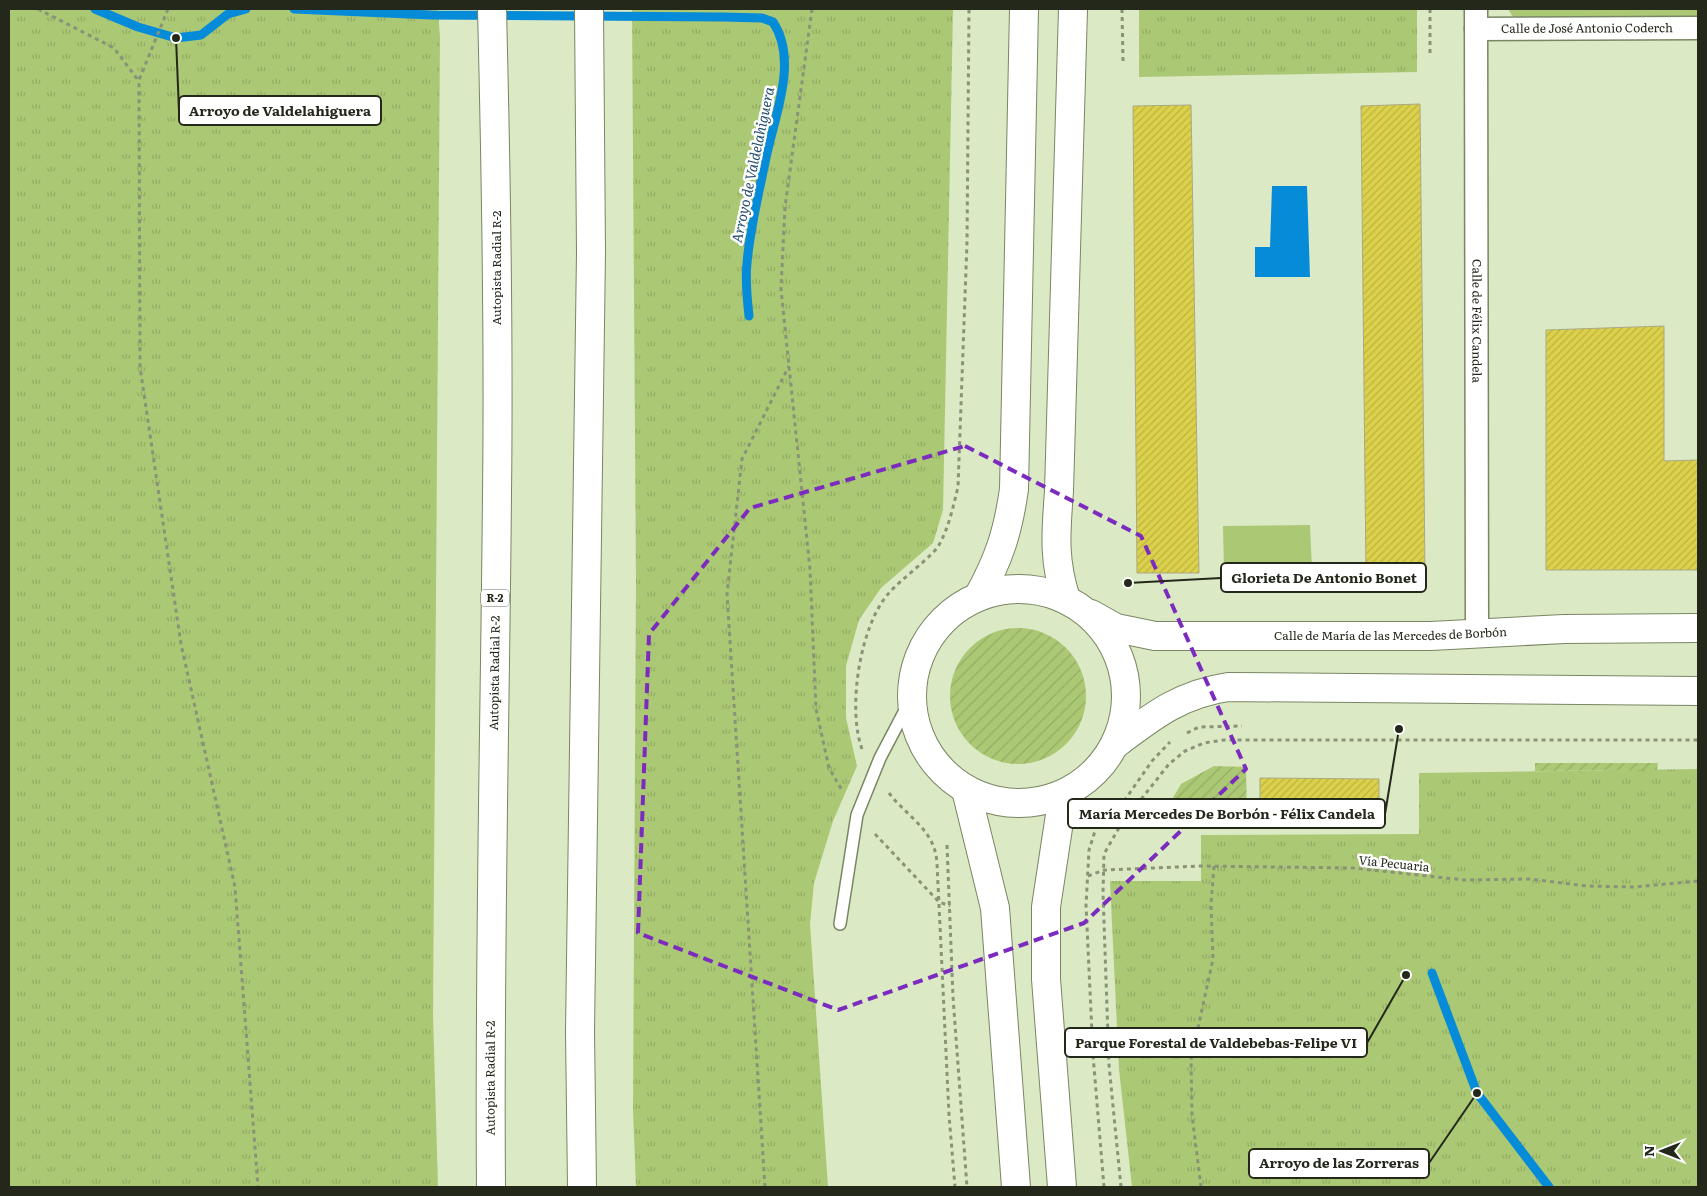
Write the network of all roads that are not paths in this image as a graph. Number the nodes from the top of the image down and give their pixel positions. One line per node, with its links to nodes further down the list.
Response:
1 (492, 9): 17 (main road, Autopista Radial R-2 / R-2)
2 (589, 9): 18 (main road)
3 (1024, 9): 7 (main road)
4 (1073, 9): 8 (main road)
5 (1476, 19): 6 (street, Calle de José Antonio Coderch); 10 (street, Calle de Félix Candela)
6 (1698, 28)
7 (978, 597): 8 (main road, Calle de María de las Mercedes de Borbón); 12 (main road, Calle de María de las Mercedes de Borbón)
8 (1077, 606): 10 (main road, Calle de María de las Mercedes de Borbón); 13 (main road)
9 (1698, 628): 10 (main road, Calle de María de las Mercedes de Borbón)
10 (1477, 635)
11 (1698, 692): 13 (main road)
12 (912, 697): 14 (main road, Calle de María de las Mercedes de Borbón); 16 (lane)
13 (1118, 743): 15 (main road, Calle de María de las Mercedes de Borbón)
14 (966, 790): 15 (main road, Calle de María de las Mercedes de Borbón); 19 (main road)
15 (1063, 795): 20 (main road)
16 (840, 924)
17 (491, 1187)
18 (582, 1187)
19 (1016, 1187)
20 (1062, 1187)

